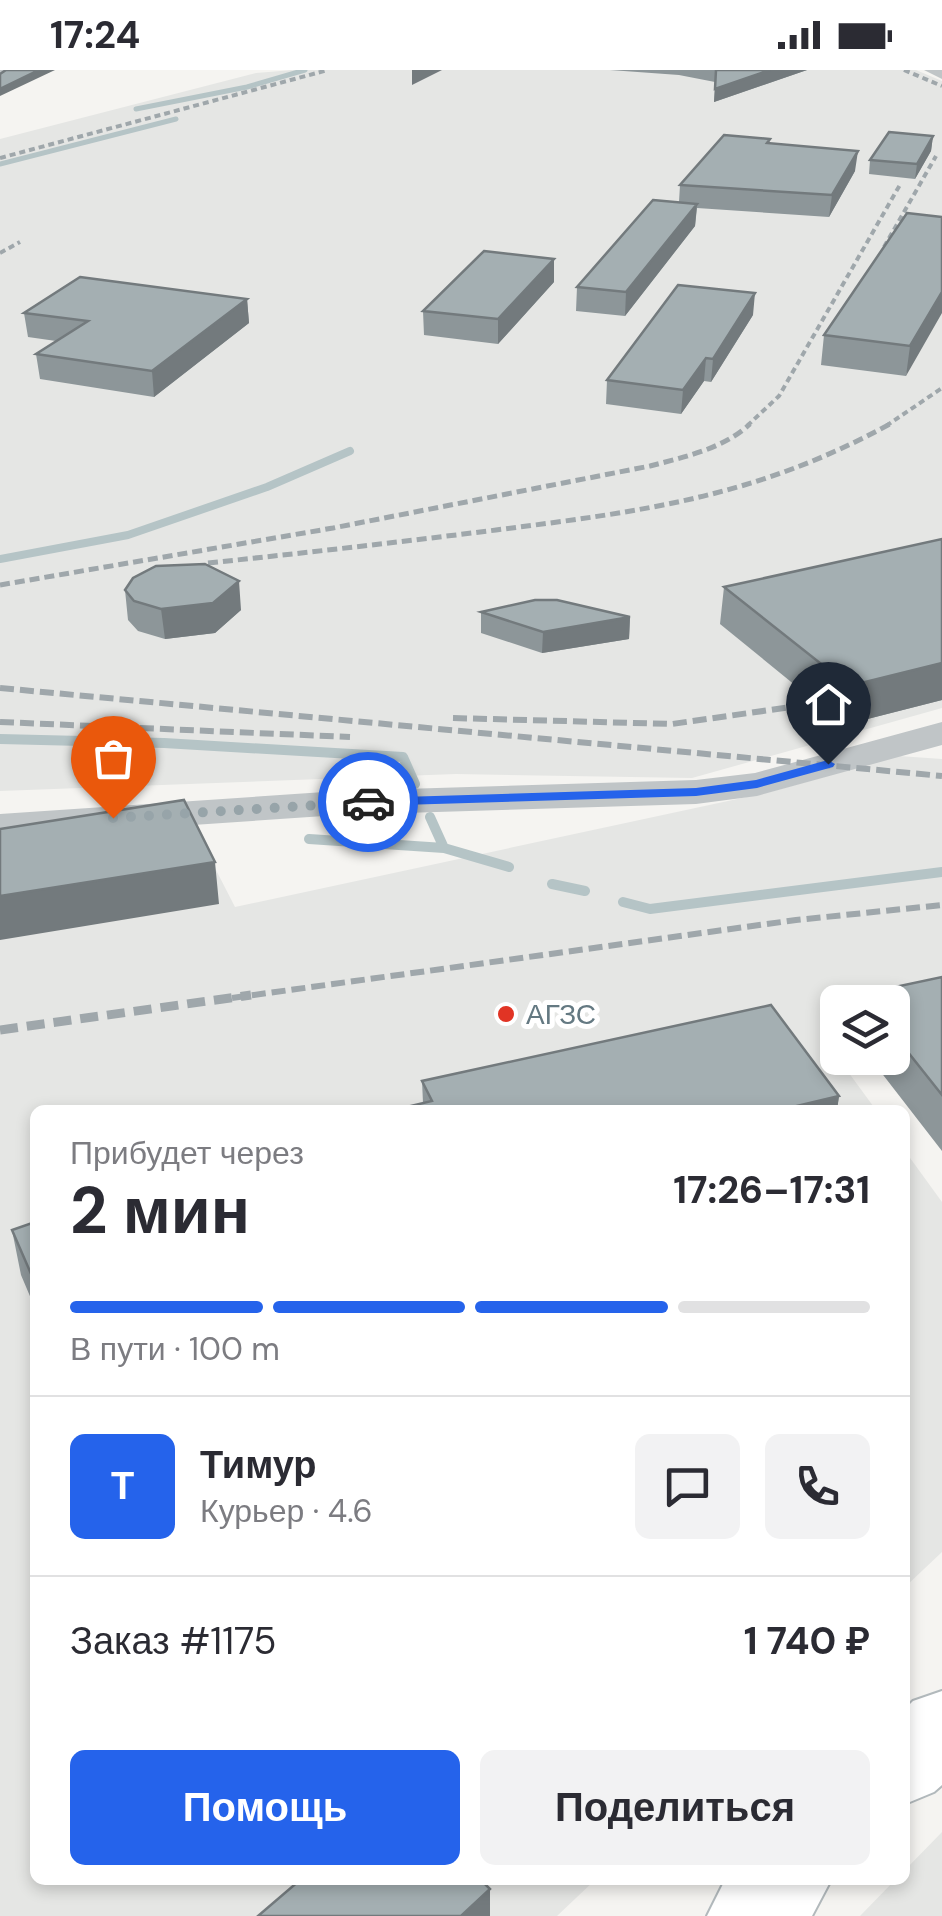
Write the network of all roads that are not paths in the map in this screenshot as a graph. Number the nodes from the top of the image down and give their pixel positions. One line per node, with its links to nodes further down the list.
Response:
1 (933, 70): 2 (street)
2 (942, 74)
3 (942, 733): 4 (street)
4 (0, 826)
5 (942, 1728): 6 (main road)
6 (910, 1760)
7 (783, 1885): 8 (main road)
8 (751, 1916)

